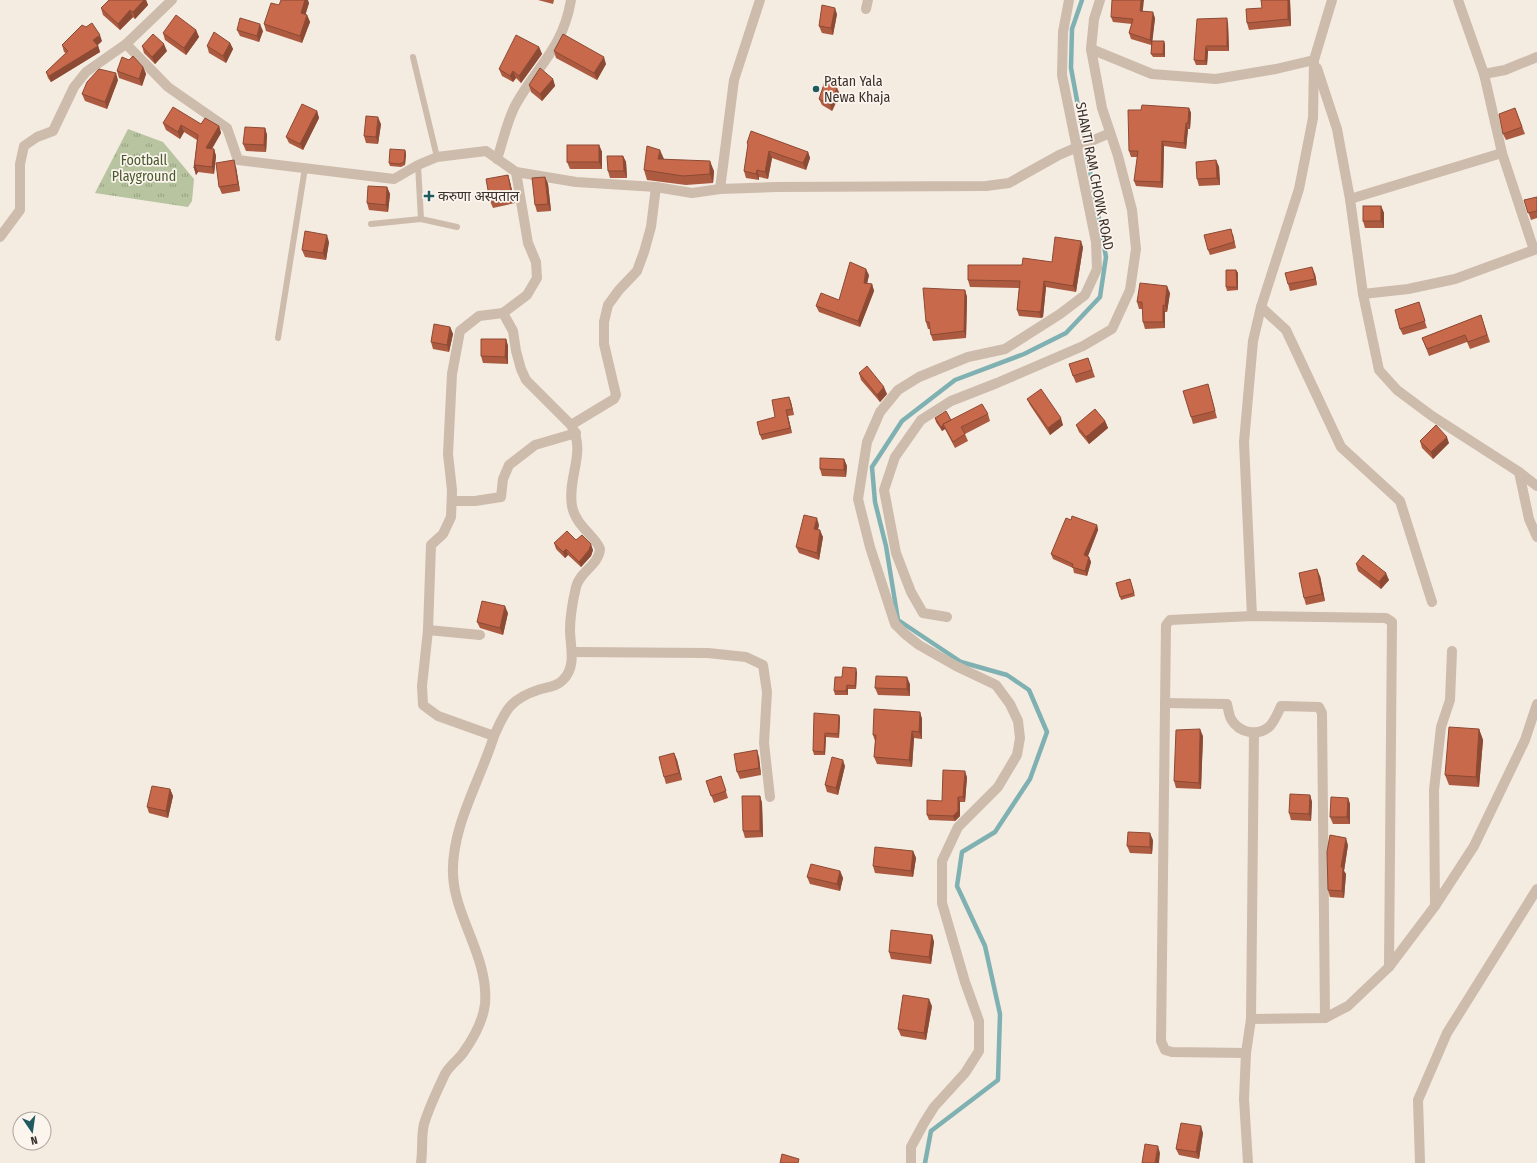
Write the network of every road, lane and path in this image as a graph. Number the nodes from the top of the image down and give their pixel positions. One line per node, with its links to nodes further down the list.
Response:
1 (172, 0): 8 (street)
2 (571, 0): 18 (street)
3 (760, 0): 23 (street)
4 (1068, 0): 15 (street, SHANTI RAM CHOWK ROAD)
5 (1100, 0): 9 (street)
6 (1332, 0): 12 (street)
7 (1458, 0): 13 (street)
8 (126, 44): 20 (street); 28 (street)
9 (1091, 49): 12 (street); 14 (street)
10 (413, 57): 17 (lane)
11 (1537, 57): 13 (street)
12 (1314, 60): 24 (street); 31 (street)
13 (1484, 74): 16 (street)
14 (1110, 133): 15 (street); 41 (street)
15 (1078, 146): 23 (street); 58 (street, SHANTI RAM CHOWK ROAD)
16 (1502, 153): 24 (street); 29 (street)
17 (437, 157): 18 (street); 19 (street)
18 (497, 159): 21 (street)
19 (418, 165): 20 (street); 25 (lane)
20 (305, 168): 33 (lane)
21 (516, 172): 22 (street); 32 (street)
22 (656, 187): 23 (street); 34 (street)
23 (720, 189)
24 (1350, 199): 30 (street)
25 (422, 219): 26 (lane); 27 (lane)
26 (371, 224)
27 (456, 227)
28 (0, 237)
29 (1536, 249): 30 (street)
30 (1363, 294): 35 (street)
31 (1261, 307): 39 (street); 40 (street)
32 (503, 313): 34 (street); 37 (street)
33 (278, 338)
34 (573, 429): 37 (street); 45 (street)
35 (1519, 472): 36 (street); 38 (street)
36 (1537, 486)
37 (452, 501): 42 (street)
38 (1537, 537)
39 (1432, 602)
40 (1252, 616): 46 (street); 53 (street)
41 (947, 617)
42 (428, 630): 43 (street); 49 (street)
43 (480, 635)
44 (1452, 651): 52 (street)
45 (572, 652): 49 (street); 50 (street)
46 (1166, 703): 48 (street); 56 (street)
47 (1537, 704): 52 (street)
48 (1254, 733): 54 (street); 55 (street)
49 (494, 736): 57 (street)
50 (770, 797)
51 (1537, 889): 60 (street)
52 (1436, 906): 53 (street)
53 (1389, 967): 54 (street)
54 (1325, 1018): 55 (street)
55 (1251, 1019): 56 (street)
56 (1246, 1053): 59 (street)
57 (421, 1163)
58 (911, 1163)
59 (1248, 1163)
60 (1420, 1163)

